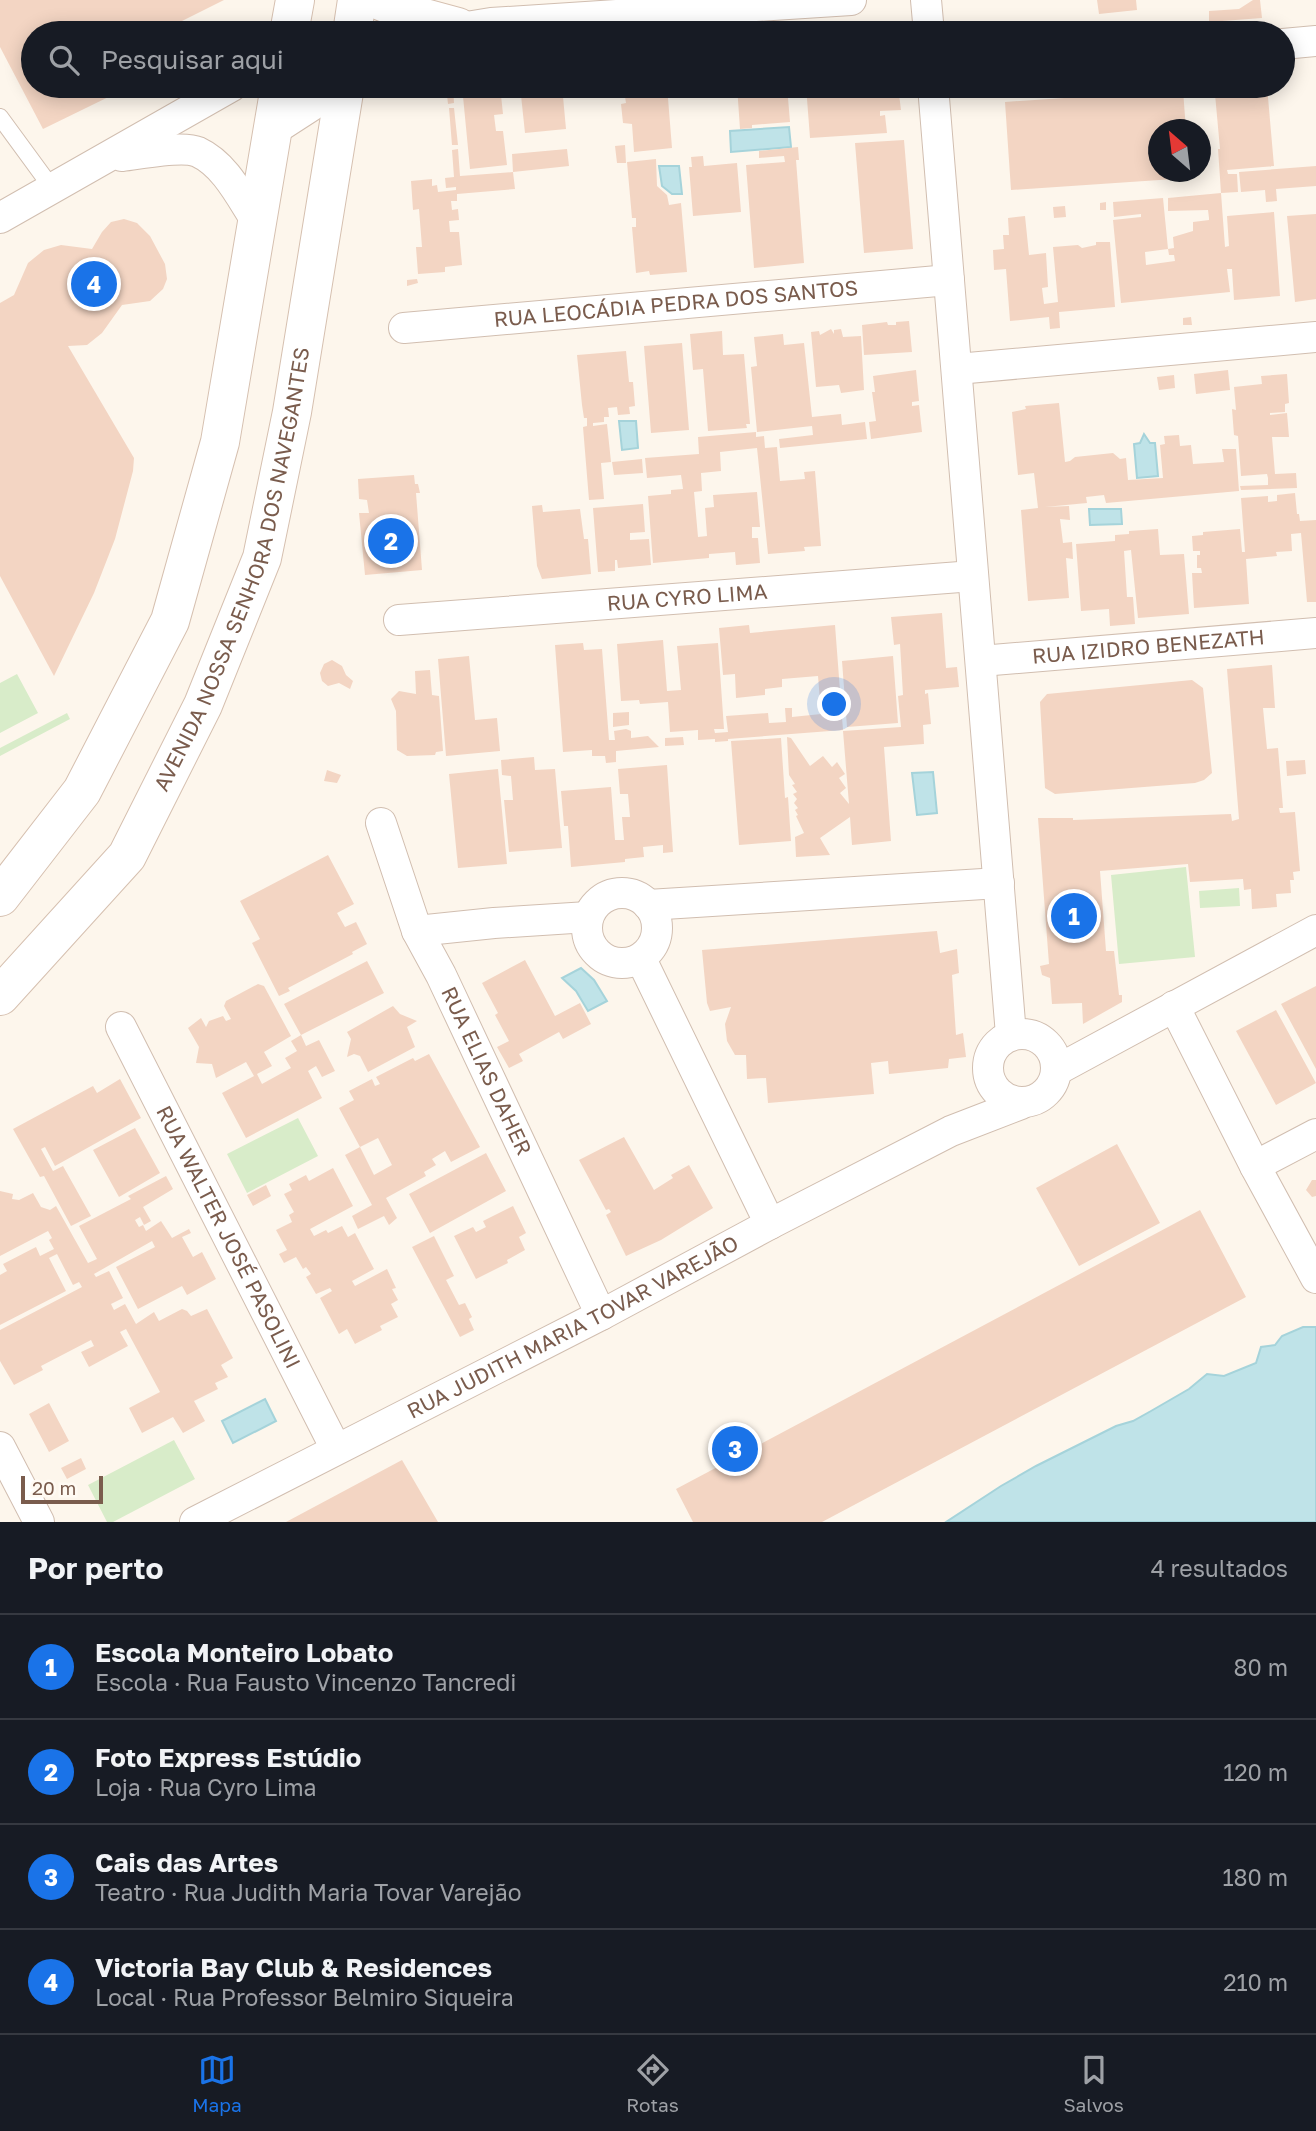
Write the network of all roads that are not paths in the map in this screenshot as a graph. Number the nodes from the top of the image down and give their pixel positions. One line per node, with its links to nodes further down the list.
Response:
1 (295, 0): 6 (main road)
2 (357, 0): 7 (main road)
3 (378, 0): 8 (main road)
4 (851, 0): 9 (street)
5 (926, 0): 10 (street)
6 (291, 21)
7 (354, 21)
8 (426, 21)
9 (522, 21)
10 (928, 21)
11 (1316, 41): 12 (street)
12 (1295, 43)
13 (211, 98): 20 (street)
14 (278, 98): 19 (main road, AVENIDA NOSSA SENHORA DOS NAVEGANTES)
15 (324, 98): 19 (street)
16 (341, 98): 40 (main road, AVENIDA NOSSA SENHORA DOS NAVEGANTES)
17 (934, 98): 24 (street)
18 (0, 117): 21 (lane)
19 (274, 130): 23 (main road, AVENIDA NOSSA SENHORA DOS NAVEGANTES)
20 (104, 159): 21 (street); 23 (street)
21 (52, 188): 22 (street)
22 (0, 218)
23 (257, 222): 34 (main road, AVENIDA NOSSA SENHORA DOS NAVEGANTES)
24 (949, 281): 25 (street, RUA LEOCÁDIA PEDRA DOS SANTOS); 27 (street)
25 (404, 328)
26 (1316, 337): 27 (street)
27 (957, 369): 28 (street)
28 (973, 576): 29 (street, RUA CYRO LIMA); 31 (street)
29 (399, 620)
30 (1316, 633): 31 (street, RUA IZIDRO BENEZATH)
31 (981, 661): 33 (street)
32 (381, 823): 38 (street, RUA ELIAS DAHER)
33 (999, 883): 35 (street); 43 (street)
34 (0, 897)
35 (648, 905): 36 (street); 39 (street)
36 (588, 917): 38 (street); 39 (street)
37 (1316, 930): 41 (street)
38 (417, 931): 52 (street, RUA ELIAS DAHER)
39 (641, 958): 50 (street)
40 (0, 996)
41 (1174, 1006): 45 (street); 49 (street)
42 (121, 1027): 54 (street, RUA WALTER JOSÉ PASOLINI)
43 (1011, 1035): 44 (street); 45 (street)
44 (986, 1066): 46 (street); 47 (street, RUA JUDITH MARIA TOVAR VAREJÃO)
45 (1057, 1070): 46 (street)
46 (1021, 1104): 47 (street, RUA JUDITH MARIA TOVAR VAREJÃO)
47 (951, 1131): 50 (street, RUA JUDITH MARIA TOVAR VAREJÃO)
48 (1316, 1133): 49 (street)
49 (1255, 1166): 51 (street)
50 (770, 1224): 52 (street, RUA JUDITH MARIA TOVAR VAREJÃO)
51 (1316, 1278)
52 (601, 1315): 54 (street, RUA JUDITH MARIA TOVAR VAREJÃO)
53 (0, 1447): 55 (street)
54 (336, 1449): 56 (street, RUA JUDITH MARIA TOVAR VAREJÃO)
55 (39, 1522)
56 (195, 1522)

